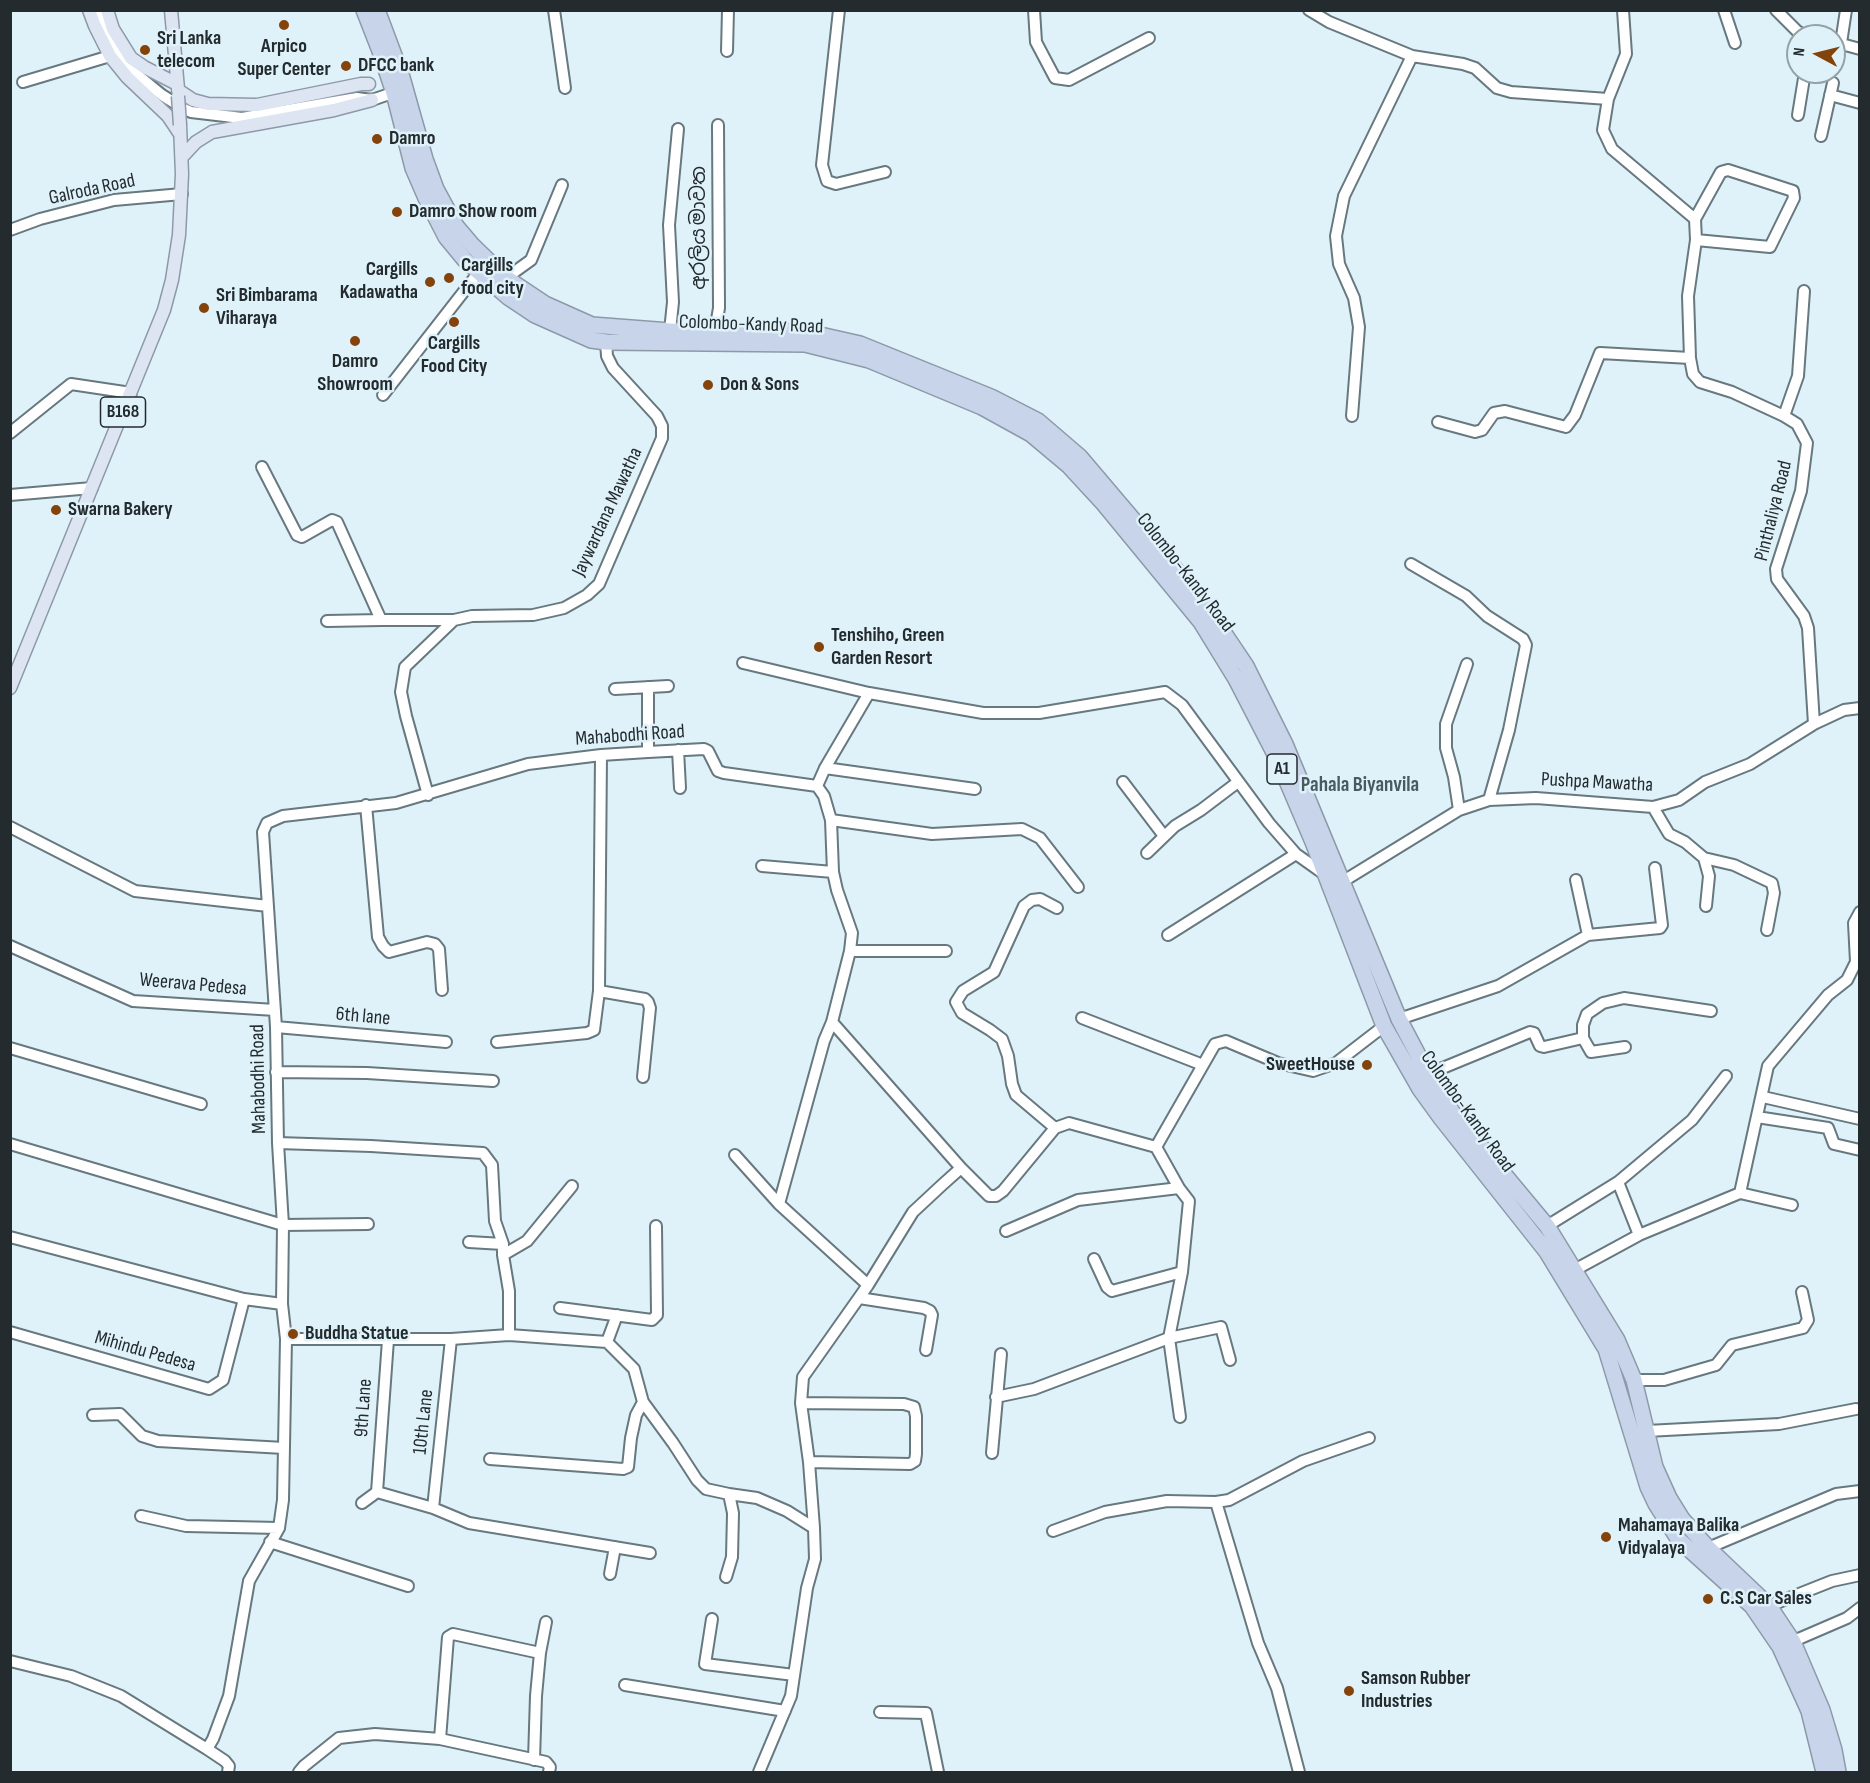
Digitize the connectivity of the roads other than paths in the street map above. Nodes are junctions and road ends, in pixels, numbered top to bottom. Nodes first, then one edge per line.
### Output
1 (89, 10) edge
2 (98, 10) edge
3 (107, 10) edge
4 (171, 10) edge
5 (364, 10) edge
6 (377, 10) edge
7 (554, 10) edge
8 (728, 10) edge
9 (839, 10) edge
10 (1034, 10) edge
11 (1310, 10) edge
12 (1623, 10) edge
13 (1724, 10) edge
14 (1776, 10) edge
15 (1790, 24) edge
16 (1149, 38) dead end
17 (1735, 43) dead end
18 (727, 51) dead end
19 (110, 56) junction
20 (1412, 56) junction
21 (23, 82) dead end
22 (369, 84) junction
23 (397, 84) junction
24 (1803, 84) edge
25 (1833, 84) edge
26 (565, 88) dead end
27 (178, 90) junction
28 (1830, 95) junction
29 (1608, 99) junction
30 (372, 100) junction
31 (1860, 103) edge
32 (214, 114) junction
33 (1798, 115) dead end
34 (718, 125) dead end
35 (678, 129) dead end
36 (180, 130) junction
37 (1821, 136) dead end
38 (182, 157) junction
39 (885, 172) dead end
40 (562, 185) dead end
41 (182, 194) junction
42 (1695, 219) junction
43 (10, 230) edge
44 (1696, 240) junction
45 (479, 272) junction
46 (506, 278) junction
47 (1804, 291) dead end
48 (670, 331) junction
49 (715, 331) junction
50 (606, 342) junction
51 (1690, 358) junction
52 (131, 393) junction
53 (383, 395) dead end
54 (1352, 416) dead end
55 (1784, 416) junction
56 (1438, 422) dead end
57 (10, 433) edge
58 (262, 466) dead end
59 (92, 488) junction
60 (14, 492) edge
61 (1411, 564) dead end
62 (381, 620) junction
63 (454, 620) junction
64 (327, 621) dead end
65 (742, 663) dead end
66 (1467, 664) dead end
67 (668, 686) dead end
68 (648, 687) junction
69 (10, 688) edge
70 (615, 689) dead end
71 (868, 693) junction
72 (1860, 708) edge
73 (1814, 724) junction
74 (678, 750) junction
75 (648, 752) junction
76 (601, 755) junction
77 (825, 768) junction
78 (1123, 782) dead end
79 (1238, 782) junction
80 (817, 786) junction
81 (680, 788) dead end
82 (975, 789) dead end
83 (428, 795) junction
84 (1489, 800) junction
85 (366, 805) junction
86 (1653, 807) junction
87 (1459, 810) junction
88 (831, 820) junction
89 (10, 827) edge
90 (1164, 836) junction
91 (1147, 853) dead end
92 (1296, 854) junction
93 (1704, 858) junction
94 (762, 866) dead end
95 (1655, 868) dead end
96 (833, 872) junction
97 (1576, 880) dead end
98 (1334, 882) junction
99 (1078, 887) dead end
100 (268, 906) junction
101 (1706, 906) dead end
102 (1058, 908) dead end
103 (1860, 912) edge
104 (1767, 930) dead end
105 (1168, 935) dead end
106 (1588, 935) junction
107 (10, 946) edge
108 (850, 951) junction
109 (946, 951) dead end
110 (442, 990) dead end
111 (599, 991) junction
112 (275, 1010) junction
113 (1711, 1011) dead end
114 (1082, 1018) dead end
115 (1399, 1019) junction
116 (832, 1022) junction
117 (1384, 1026) junction
118 (276, 1027) junction
119 (1583, 1038) junction
120 (446, 1042) dead end
121 (497, 1042) dead end
122 (1625, 1047) dead end
123 (10, 1048) edge
124 (1203, 1065) junction
125 (276, 1072) junction
126 (1428, 1074) junction
127 (1726, 1076) dead end
128 (643, 1077) dead end
129 (493, 1081) dead end
130 (1763, 1097) junction
131 (201, 1104) dead end
132 (1757, 1117) junction
133 (1860, 1119) edge
134 (1055, 1128) junction
135 (278, 1143) junction
136 (10, 1144) edge
137 (1156, 1147) junction
138 (1860, 1149) edge
139 (735, 1155) dead end
140 (961, 1168) junction
141 (1618, 1182) junction
142 (572, 1186) dead end
143 (1179, 1188) junction
144 (1740, 1193) junction
145 (778, 1204) junction
146 (1792, 1205) dead end
147 (368, 1224) dead end
148 (282, 1225) junction
149 (656, 1226) dead end
150 (1547, 1226) junction
151 (1006, 1232) dead end
152 (1639, 1235) junction
153 (10, 1237) edge
154 (469, 1242) dead end
155 (503, 1250) junction
156 (1094, 1259) dead end
157 (1182, 1272) junction
158 (1569, 1273) junction
159 (868, 1285) junction
160 (1802, 1292) dead end
161 (859, 1298) junction
162 (244, 1299) junction
163 (282, 1304) junction
164 (560, 1308) dead end
165 (617, 1315) junction
166 (10, 1332) edge
167 (509, 1335) junction
168 (1169, 1338) junction
169 (286, 1339) junction
170 (451, 1339) junction
171 (388, 1340) junction
172 (607, 1342) junction
173 (926, 1350) dead end
174 (1001, 1354) dead end
175 (1230, 1360) dead end
176 (1634, 1380) junction
177 (996, 1397) junction
178 (643, 1402) junction
179 (801, 1403) junction
180 (1856, 1409) dead end
181 (93, 1415) dead end
182 (1180, 1418) dead end
183 (1647, 1431) junction
184 (1369, 1438) dead end
185 (284, 1448) junction
186 (992, 1453) dead end
187 (490, 1459) dead end
188 (809, 1462) junction
189 (377, 1486) junction
190 (1860, 1491) edge
191 (729, 1494) junction
192 (1216, 1502) junction
193 (362, 1503) dead end
194 (433, 1508) junction
195 (141, 1516) dead end
196 (279, 1528) junction
197 (814, 1528) junction
198 (1053, 1531) dead end
199 (270, 1542) junction
200 (615, 1547) junction
201 (1708, 1548) junction
202 (650, 1553) dead end
203 (610, 1574) dead end
204 (1860, 1575) edge
205 (726, 1576) dead end
206 (408, 1586) dead end
207 (1769, 1606) junction
208 (1860, 1608) edge
209 (712, 1619) dead end
210 (546, 1622) dead end
211 (1787, 1644) junction
212 (540, 1653) junction
213 (10, 1661) edge
214 (794, 1674) junction
215 (625, 1685) dead end
216 (785, 1711) junction
217 (880, 1712) dead end
218 (440, 1738) junction
219 (207, 1749) junction
220 (534, 1760) junction
221 (228, 1773) edge
222 (299, 1773) edge
223 (549, 1773) edge
224 (759, 1773) edge
225 (938, 1773) edge
226 (1299, 1773) edge
227 (1824, 1773) edge
228 (1838, 1773) edge

1 - 19 main road
2 - 32 street
3 - 27 main road
4 - 27 main road, B168
5 - 23 highway, Colombo-Kandy Road / A1
6 - 23 highway, Colombo-Kandy Road / A1
7 - 26 street
8 - 18 street
9 - 39 street
10 - 16 street
11 - 20 street
12 - 29 street
13 - 17 street
14 - 15 street
19 - 21 street
19 - 36 main road
20 - 29 street
20 - 54 street
22 - 23 street
22 - 27 main road
22 - 32 street
23 - 30 street
23 - 45 highway, Colombo-Kandy Road / A1
23 - 46 highway, Colombo-Kandy Road / A1
24 - 33 street
25 - 28 street
27 - 36 main road, B168, bridge
28 - 31 street
28 - 37 street
29 - 42 street
30 - 32 street
30 - 38 main road
34 - 49 street, අරලිය මාවත
35 - 48 street
36 - 38 main road, B168
38 - 41 main road, B168
40 - 46 street
41 - 43 street, Galroda Road
41 - 52 main road, B168
42 - 44 street
42 - 44 street
44 - 51 street
45 - 50 highway, Colombo-Kandy Road / A1
45 - 53 street
46 - 48 highway, Colombo-Kandy Road / A1
47 - 55 street
48 - 49 highway, Colombo-Kandy Road / A1
49 - 98 highway, Colombo-Kandy Road / A1
50 - 63 street, Jaywardana Mawatha
50 - 98 highway, Colombo-Kandy Road / A1
51 - 55 street
51 - 56 street
52 - 57 street
52 - 59 main road, B168
55 - 73 street, Pinthaliya Road
58 - 62 street
59 - 60 street
59 - 69 main road, B168
61 - 84 street
62 - 63 street, Jaywardana Mawatha
62 - 64 street, Jaywardana Mawatha
63 - 83 street
65 - 71 street
66 - 87 street
67 - 68 street
68 - 70 street
68 - 75 street
71 - 77 street
71 - 79 street
72 - 73 street, Pushpa Mawatha
73 - 86 street, Pushpa Mawatha
74 - 75 street, Mahabodhi Road
74 - 80 street, Mahabodhi Road
74 - 81 street
75 - 76 street, Mahabodhi Road
76 - 83 street, Mahabodhi Road
76 - 111 street
77 - 80 street
77 - 82 street
78 - 90 street
79 - 90 street
79 - 92 street
80 - 88 street
83 - 85 street, Mahabodhi Road
84 - 86 street, Pushpa Mawatha
84 - 87 street, Pushpa Mawatha
85 - 100 street, Mahabodhi Road
85 - 110 street
86 - 93 street
87 - 98 street, Pushpa Mawatha
88 - 96 street
88 - 99 street
89 - 100 street
90 - 91 street
92 - 98 street
92 - 105 street
93 - 101 street
93 - 104 street
94 - 96 street
95 - 106 street
96 - 108 street
97 - 106 street
98 - 115 highway, Colombo-Kandy Road / A1
98 - 117 highway, Colombo-Kandy Road / A1
100 - 112 street, Mahabodhi Road
102 - 134 street
103 - 130 street
106 - 115 street
107 - 112 street, Weerava Pedesa
108 - 109 street
108 - 116 street
111 - 121 street
111 - 128 street
112 - 118 street, Mahabodhi Road
113 - 119 street
114 - 124 street
115 - 126 highway, Colombo-Kandy Road / A1
116 - 140 street
116 - 145 street
117 - 124 street
117 - 158 highway, Colombo-Kandy Road / A1
118 - 120 street, 6th lane
118 - 125 street, Mahabodhi Road
119 - 122 street
119 - 126 street
123 - 131 street
124 - 137 street
125 - 129 street
125 - 135 street, Mahabodhi Road
126 - 150 highway, Colombo-Kandy Road / A1
127 - 141 street
130 - 132 street
130 - 133 street
132 - 138 street
132 - 144 street
134 - 137 street
134 - 140 street
135 - 148 street, Mahabodhi Road
135 - 155 street
136 - 148 street
137 - 143 street
139 - 145 street
140 - 159 street
141 - 150 street
141 - 152 street
142 - 155 street
143 - 151 street
143 - 157 street
144 - 146 street
144 - 152 street
145 - 159 street
147 - 148 street
148 - 163 street, Mahabodhi Road
149 - 165 street
150 - 158 highway, Colombo-Kandy Road / A1
152 - 158 street
153 - 162 street
154 - 155 street
155 - 167 street
156 - 157 street
157 - 168 street
158 - 176 highway, Colombo-Kandy Road / A1
158 - 211 highway, Colombo-Kandy Road / A1
159 - 161 street
160 - 176 street
161 - 173 street
161 - 179 street
162 - 163 street
162 - 166 street, Mihindu Pedesa
163 - 169 street, Mahabodhi Road
164 - 165 street
165 - 172 street
167 - 170 street
167 - 172 street
168 - 175 street
168 - 177 street
168 - 182 street
169 - 171 street
169 - 185 street, Mahabodhi Road
170 - 171 street
170 - 194 street, 10th Lane
171 - 189 street, 9th Lane
172 - 178 street
174 - 177 street
176 - 183 highway, Colombo-Kandy Road / A1
177 - 186 street
178 - 187 street
178 - 191 street
179 - 188 street
179 - 188 street
180 - 183 street
181 - 185 street
183 - 201 highway, Colombo-Kandy Road / A1
184 - 192 street
185 - 196 street, Mahabodhi Road
188 - 197 street
189 - 193 street
189 - 194 street
190 - 201 street
191 - 197 street
191 - 205 street
192 - 198 street
192 - 226 street
194 - 200 street
195 - 196 street
196 - 199 street
197 - 214 street
199 - 206 street
199 - 219 street
200 - 202 street
200 - 203 street
201 - 207 highway, Colombo-Kandy Road / A1
204 - 207 street
207 - 211 highway, Colombo-Kandy Road / A1
208 - 211 street
209 - 214 street
210 - 212 street
211 - 227 highway, Colombo-Kandy Road / A1
211 - 228 highway, Colombo-Kandy Road / A1
212 - 218 street
212 - 220 street
213 - 219 street
214 - 216 street
215 - 216 street
216 - 224 street
217 - 225 street
218 - 220 street
218 - 222 street
219 - 221 street
220 - 223 street

